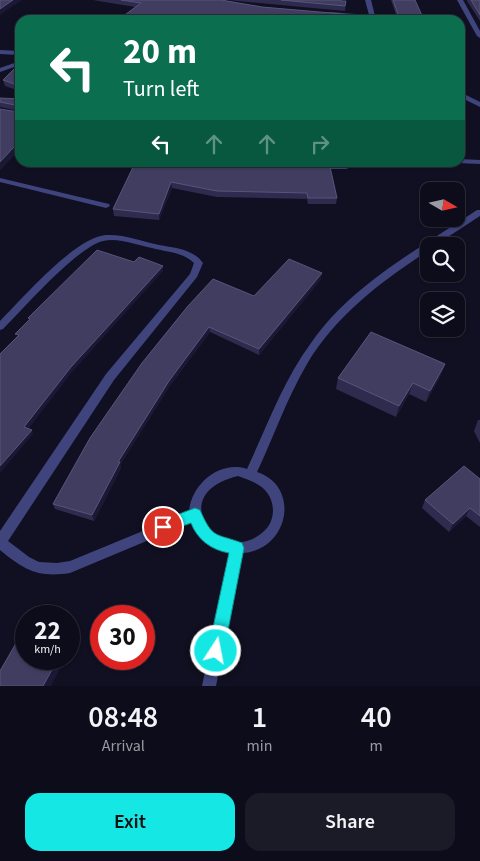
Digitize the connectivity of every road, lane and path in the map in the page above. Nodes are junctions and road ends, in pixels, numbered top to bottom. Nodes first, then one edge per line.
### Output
1 (368, 0) edge
2 (460, 0) edge
3 (323, 14) edge
4 (336, 15) edge
5 (372, 15) edge
6 (477, 24) edge
7 (480, 36) edge
8 (0, 52) edge
9 (15, 53) edge
10 (15, 65) edge
11 (0, 70) edge
12 (480, 94) edge
13 (465, 96) edge
14 (471, 99) junction
15 (480, 105) edge
16 (465, 161) edge
17 (480, 162) edge
18 (307, 167) edge
19 (346, 167) edge
20 (0, 180) edge
21 (106, 206) dead end
22 (480, 212) edge
23 (0, 327) edge
24 (252, 473) junction
25 (195, 515) junction
26 (0, 542) edge
27 (237, 548) junction
28 (210, 686) edge

1 - 5 street
2 - 6 street
3 - 4 street
6 - 7 street
8 - 9 street
10 - 11 street
12 - 14 street
13 - 14 street
14 - 15 street
16 - 17 street
18 - 19 street
20 - 21 street
22 - 24 street
23 - 26 street
24 - 25 street
24 - 27 street
25 - 26 street
25 - 27 street
27 - 28 street

